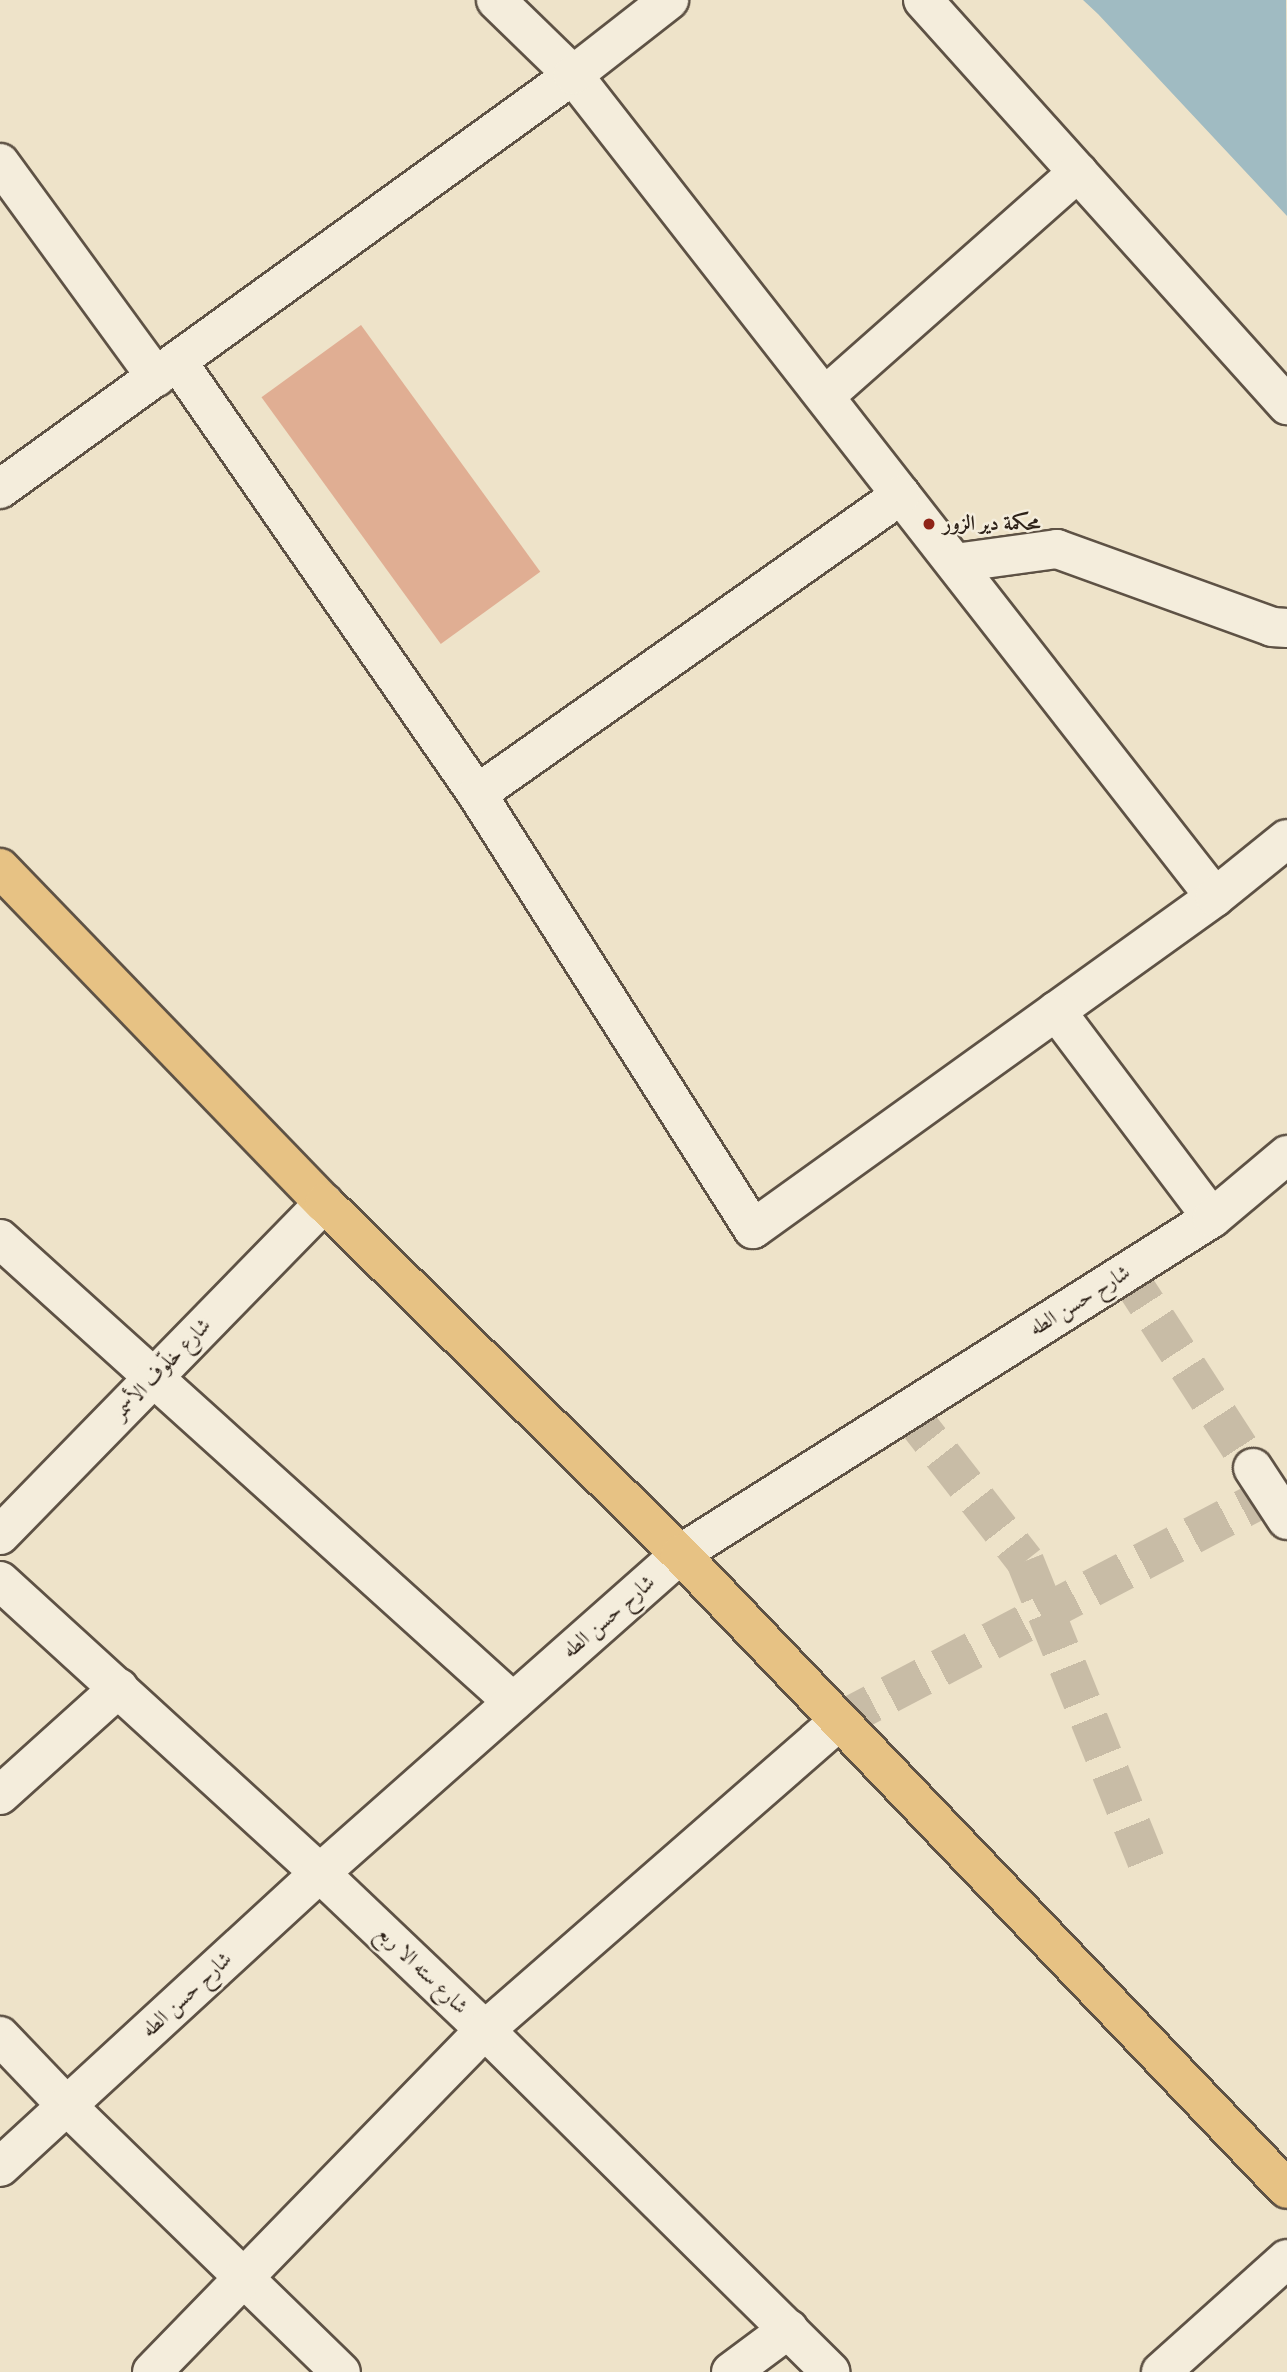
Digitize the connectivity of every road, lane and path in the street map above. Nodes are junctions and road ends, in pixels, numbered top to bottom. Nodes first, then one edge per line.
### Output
1 (496, 0) edge
2 (669, 0) edge
3 (923, 0) edge
4 (573, 75) junction
5 (0, 163) edge
6 (1078, 172) junction
7 (166, 369) junction
8 (825, 396) junction
9 (1287, 405) edge
10 (0, 489) edge
11 (901, 495) junction
12 (955, 563) junction
13 (1287, 628) edge
14 (477, 794) junction
15 (1287, 839) edge
16 (0, 869) edge
17 (1215, 897) junction
18 (1056, 1011) junction
19 (1287, 1155) edge
20 (324, 1203) junction
21 (1212, 1218) junction
22 (0, 1240) edge
23 (153, 1378) junction
24 (1253, 1468) tunnel mouth
25 (1287, 1520) edge
26 (0, 1535) edge
27 (680, 1554) junction
28 (0, 1581) edge
29 (119, 1688) junction
30 (513, 1702) junction
31 (839, 1721) junction
32 (0, 1795) edge
33 (320, 1873) junction
34 (485, 2030) junction
35 (0, 2036) edge
36 (66, 2106) junction
37 (0, 2167) edge
38 (1287, 2189) edge
39 (1287, 2259) edge
40 (245, 2277) junction
41 (789, 2329) junction
42 (152, 2372) edge
43 (341, 2372) edge
44 (731, 2372) edge
45 (830, 2372) edge
46 (1161, 2372) edge

1 - 4 street
2 - 4 street
3 - 6 street
4 - 7 street
4 - 8 street
5 - 7 street
6 - 8 street
6 - 9 street
7 - 10 street
7 - 14 street
8 - 11 street
11 - 12 street
11 - 14 street
12 - 13 street
12 - 17 street
14 - 18 street
15 - 17 street
16 - 20 main road
17 - 18 street
18 - 21 street
19 - 21 street, شارح حسن الطه
20 - 23 street, شارع خلّوف الأسمر
20 - 27 main road
21 - 27 street, شارح حسن الطه
22 - 23 street
23 - 26 street, شارع خلّوف الأسمر
23 - 30 street
24 - 25 street
27 - 30 street, شارح حسن الطه
27 - 31 main road
28 - 29 street, شارع سته الا ربع
29 - 32 street
29 - 33 street, شارع سته الا ربع
30 - 33 street, شارح حسن الطه
31 - 34 street
31 - 38 main road
33 - 34 street, شارع سته الا ربع
33 - 36 street, شارح حسن الطه
34 - 40 street
34 - 41 street, شارع سته الا ربع
35 - 36 street
36 - 37 street, شارح حسن الطه
36 - 40 street
39 - 46 street
40 - 42 street
40 - 43 street
41 - 44 street
41 - 45 street, شارع سته الا ربع

